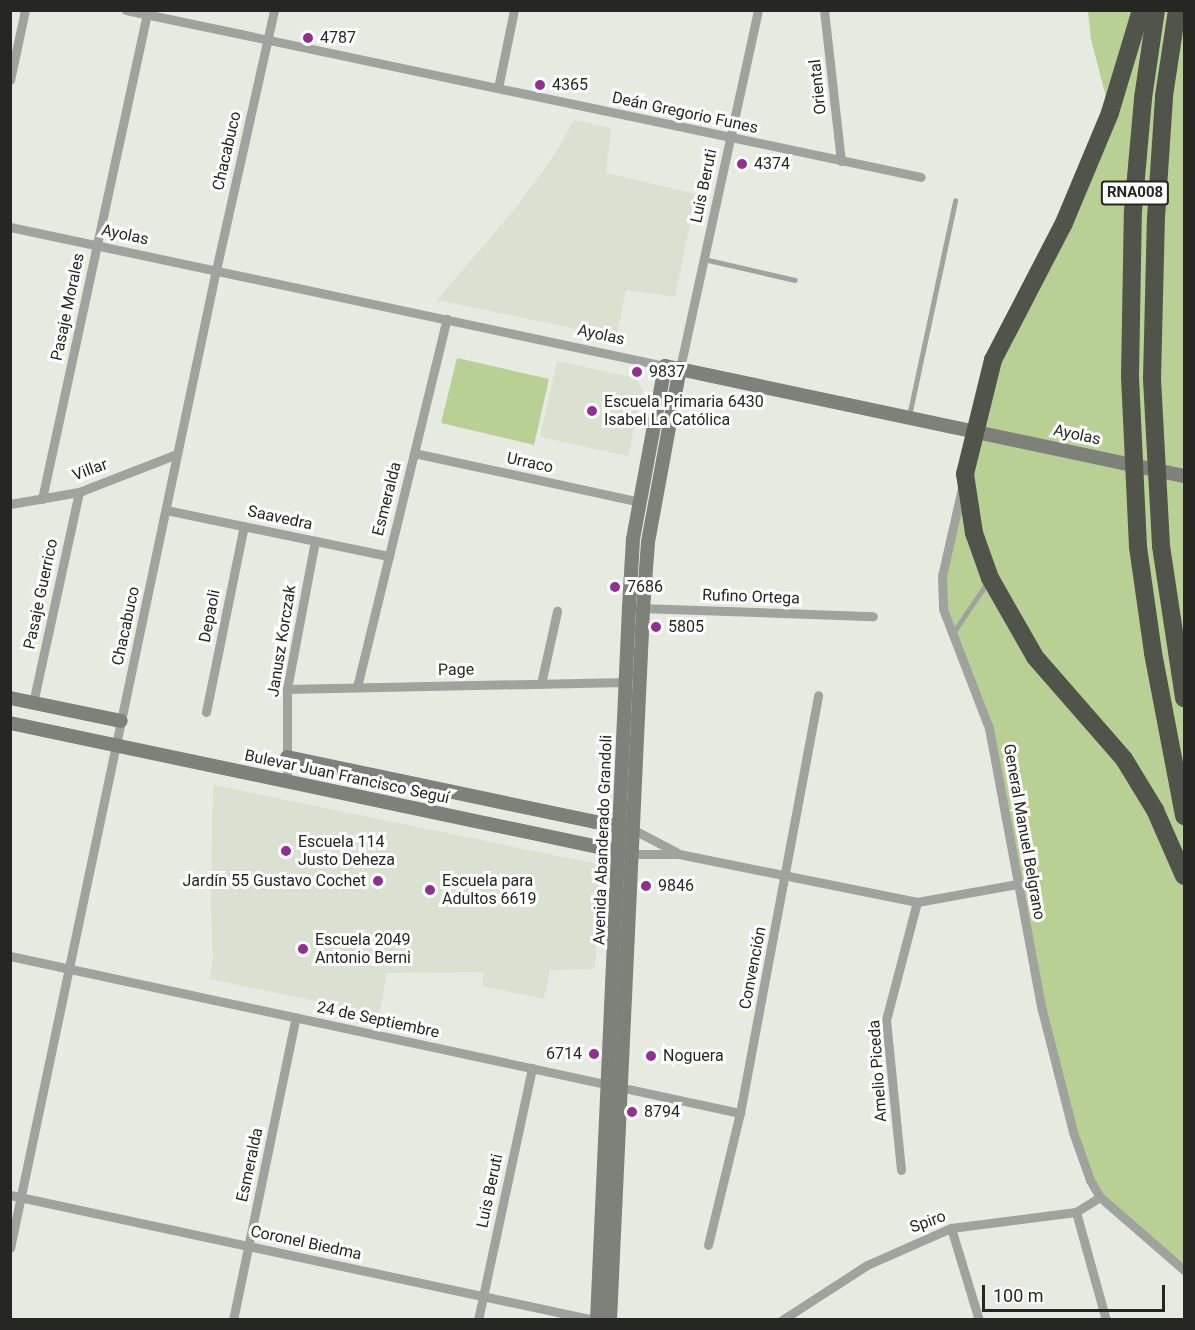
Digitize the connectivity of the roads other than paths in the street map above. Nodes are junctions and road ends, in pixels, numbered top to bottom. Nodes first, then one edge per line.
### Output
1 (25, 10) edge
2 (126, 10) edge
3 (274, 10) edge
4 (514, 10) edge
5 (758, 10) edge
6 (824, 10) edge
7 (1141, 10) edge
8 (1156, 10) edge
9 (1177, 10) edge
10 (147, 15) junction
11 (267, 41) junction
12 (10, 80) edge
13 (498, 88) junction
14 (730, 138) junction
15 (841, 161) junction
16 (921, 177) dead end
17 (955, 201) dead end
18 (10, 227) edge
19 (96, 246) junction
20 (704, 259) junction
21 (216, 270) junction
22 (795, 280) dead end
23 (447, 319) junction
24 (665, 366) junction
25 (680, 368) junction
26 (909, 416) junction
27 (974, 429) junction
28 (414, 453) junction
29 (177, 454) junction
30 (965, 474) junction
31 (1185, 476) edge
32 (79, 492) junction
33 (42, 499) junction
34 (640, 502) junction
35 (10, 504) edge
36 (166, 510) junction
37 (244, 526) junction
38 (315, 541) junction
39 (389, 556) junction
40 (990, 578) junction
41 (628, 608) junction
42 (643, 609) junction
43 (557, 611) dead end
44 (873, 616) dead end
45 (952, 635) junction
46 (626, 682) junction
47 (541, 684) junction
48 (357, 687) junction
49 (287, 689) junction
50 (819, 695) dead end
51 (10, 698) edge
52 (1185, 698) edge
53 (33, 703) junction
54 (206, 712) dead end
55 (121, 722) junction
56 (10, 723) edge
57 (116, 746) junction
58 (287, 757) junction
59 (287, 782) junction
60 (1185, 816) edge
61 (627, 829) junction
62 (626, 852) junction
63 (679, 854) junction
64 (786, 875) junction
65 (1185, 876) edge
66 (1017, 884) junction
67 (917, 902) junction
68 (10, 956) edge
69 (69, 969) junction
70 (296, 1017) junction
71 (532, 1068) junction
72 (615, 1086) junction
73 (740, 1113) junction
74 (901, 1170) dead end
75 (10, 1195) edge
76 (1100, 1197) junction
77 (21, 1198) junction
78 (1076, 1212) junction
79 (951, 1227) junction
80 (708, 1245) dead end
81 (249, 1246) junction
82 (10, 1248) edge
83 (1185, 1270) edge
84 (483, 1296) junction
85 (794, 1316) edge
86 (233, 1320) edge
87 (478, 1320) edge
88 (596, 1320) edge
89 (610, 1320) edge
90 (782, 1320) edge
91 (979, 1320) edge
92 (1106, 1320) edge

1 - 12 street
2 - 10 street, Deán Gregorio Funes
3 - 11 street, Chacabuco
4 - 13 street
5 - 14 street, Luis Beruti
6 - 15 street, Oriental
7 - 27 highway, RNA008
8 - 60 highway, RNA008, bridge
9 - 52 highway, RNA008, bridge
10 - 11 street, Deán Gregorio Funes
10 - 19 street, Pasaje Morales
11 - 13 street, Deán Gregorio Funes
11 - 21 street, Chacabuco
13 - 14 street, Deán Gregorio Funes
14 - 15 street, Deán Gregorio Funes
14 - 20 street, Luis Beruti
15 - 16 street, Deán Gregorio Funes
17 - 26 lane
18 - 19 street, Ayolas
19 - 21 street, Ayolas
19 - 33 street, Pasaje Morales
20 - 22 lane
20 - 25 street, Luis Beruti
21 - 23 street, Ayolas
21 - 29 street, Chacabuco
23 - 24 street, Ayolas
23 - 28 street, Esmeralda
24 - 25 street, Ayolas
24 - 34 street, Avenida Abanderado Grandoli
25 - 26 street, Ayolas
25 - 42 street, Avenida Abanderado Grandoli
26 - 27 street, Ayolas
27 - 30 highway
27 - 31 street, Ayolas
28 - 34 street, Urraco
28 - 39 street, Esmeralda
29 - 32 street, Villar
29 - 36 street, Chacabuco
30 - 40 highway
30 - 45 street, General Manuel Belgrano
32 - 33 street, Villar
32 - 53 street, Pasaje Guerrico
33 - 35 street, Villar
34 - 41 street, Avenida Abanderado Grandoli
36 - 37 street, Saavedra
36 - 55 street, Chacabuco
37 - 38 street, Saavedra
37 - 54 street, Depaoli
38 - 39 street, Saavedra
38 - 49 street, Janusz Korczak
39 - 48 street, Esmeralda
40 - 45 lane
40 - 65 highway
41 - 42 street, Rufino Ortega
41 - 46 street, Avenida Abanderado Grandoli
42 - 44 street, Rufino Ortega
42 - 61 street, Avenida Abanderado Grandoli
43 - 47 street
45 - 66 street, General Manuel Belgrano
46 - 47 street, Page
46 - 61 street, Avenida Abanderado Grandoli
47 - 48 street, Page
48 - 49 street, Page
49 - 58 street, Janusz Korczak
50 - 64 street, Convención
51 - 53 street
53 - 55 street
55 - 57 street, Chacabuco
56 - 57 street, Bulevar Juan Francisco Seguí
57 - 59 street, Bulevar Juan Francisco Seguí
57 - 69 street, Chacabuco
58 - 59 street, Janusz Korczak
58 - 61 street, Bulevar Juan Francisco Seguí
59 - 62 street, Bulevar Juan Francisco Seguí
61 - 62 street, Avenida Abanderado Grandoli
61 - 63 street, Bulevar Juan Francisco Seguí
62 - 63 street, Bulevar Juan Francisco Seguí
62 - 72 street, Avenida Abanderado Grandoli
63 - 64 street, Bulevar Juan Francisco Seguí
64 - 67 street, Bulevar Juan Francisco Seguí
64 - 73 street, Convención
66 - 67 street, Bulevar Juan Francisco Seguí
66 - 76 street, General Manuel Belgrano
67 - 74 street, Amelio Piceda
68 - 69 street, 24 de Septiembre
69 - 70 street, 24 de Septiembre
69 - 77 street, Chacabuco
70 - 71 street, 24 de Septiembre
70 - 81 street, Esmeralda
71 - 72 street, 24 de Septiembre
71 - 84 street, Luis Beruti
72 - 73 street, 24 de Septiembre
72 - 88 street, Avenida Abanderado Grandoli
72 - 89 street, Avenida Abanderado Grandoli
73 - 80 street, Convención
75 - 77 street, Coronel Biedma
76 - 78 street, Spiro
76 - 83 street
77 - 81 street, Coronel Biedma
77 - 82 street, Chacabuco
78 - 79 street, Spiro
78 - 92 street
79 - 85 street, Spiro
79 - 91 street
81 - 84 street, Coronel Biedma
81 - 86 street, Esmeralda
84 - 87 street, Luis Beruti
84 - 88 street, Coronel Biedma
85 - 90 street, Spiro

